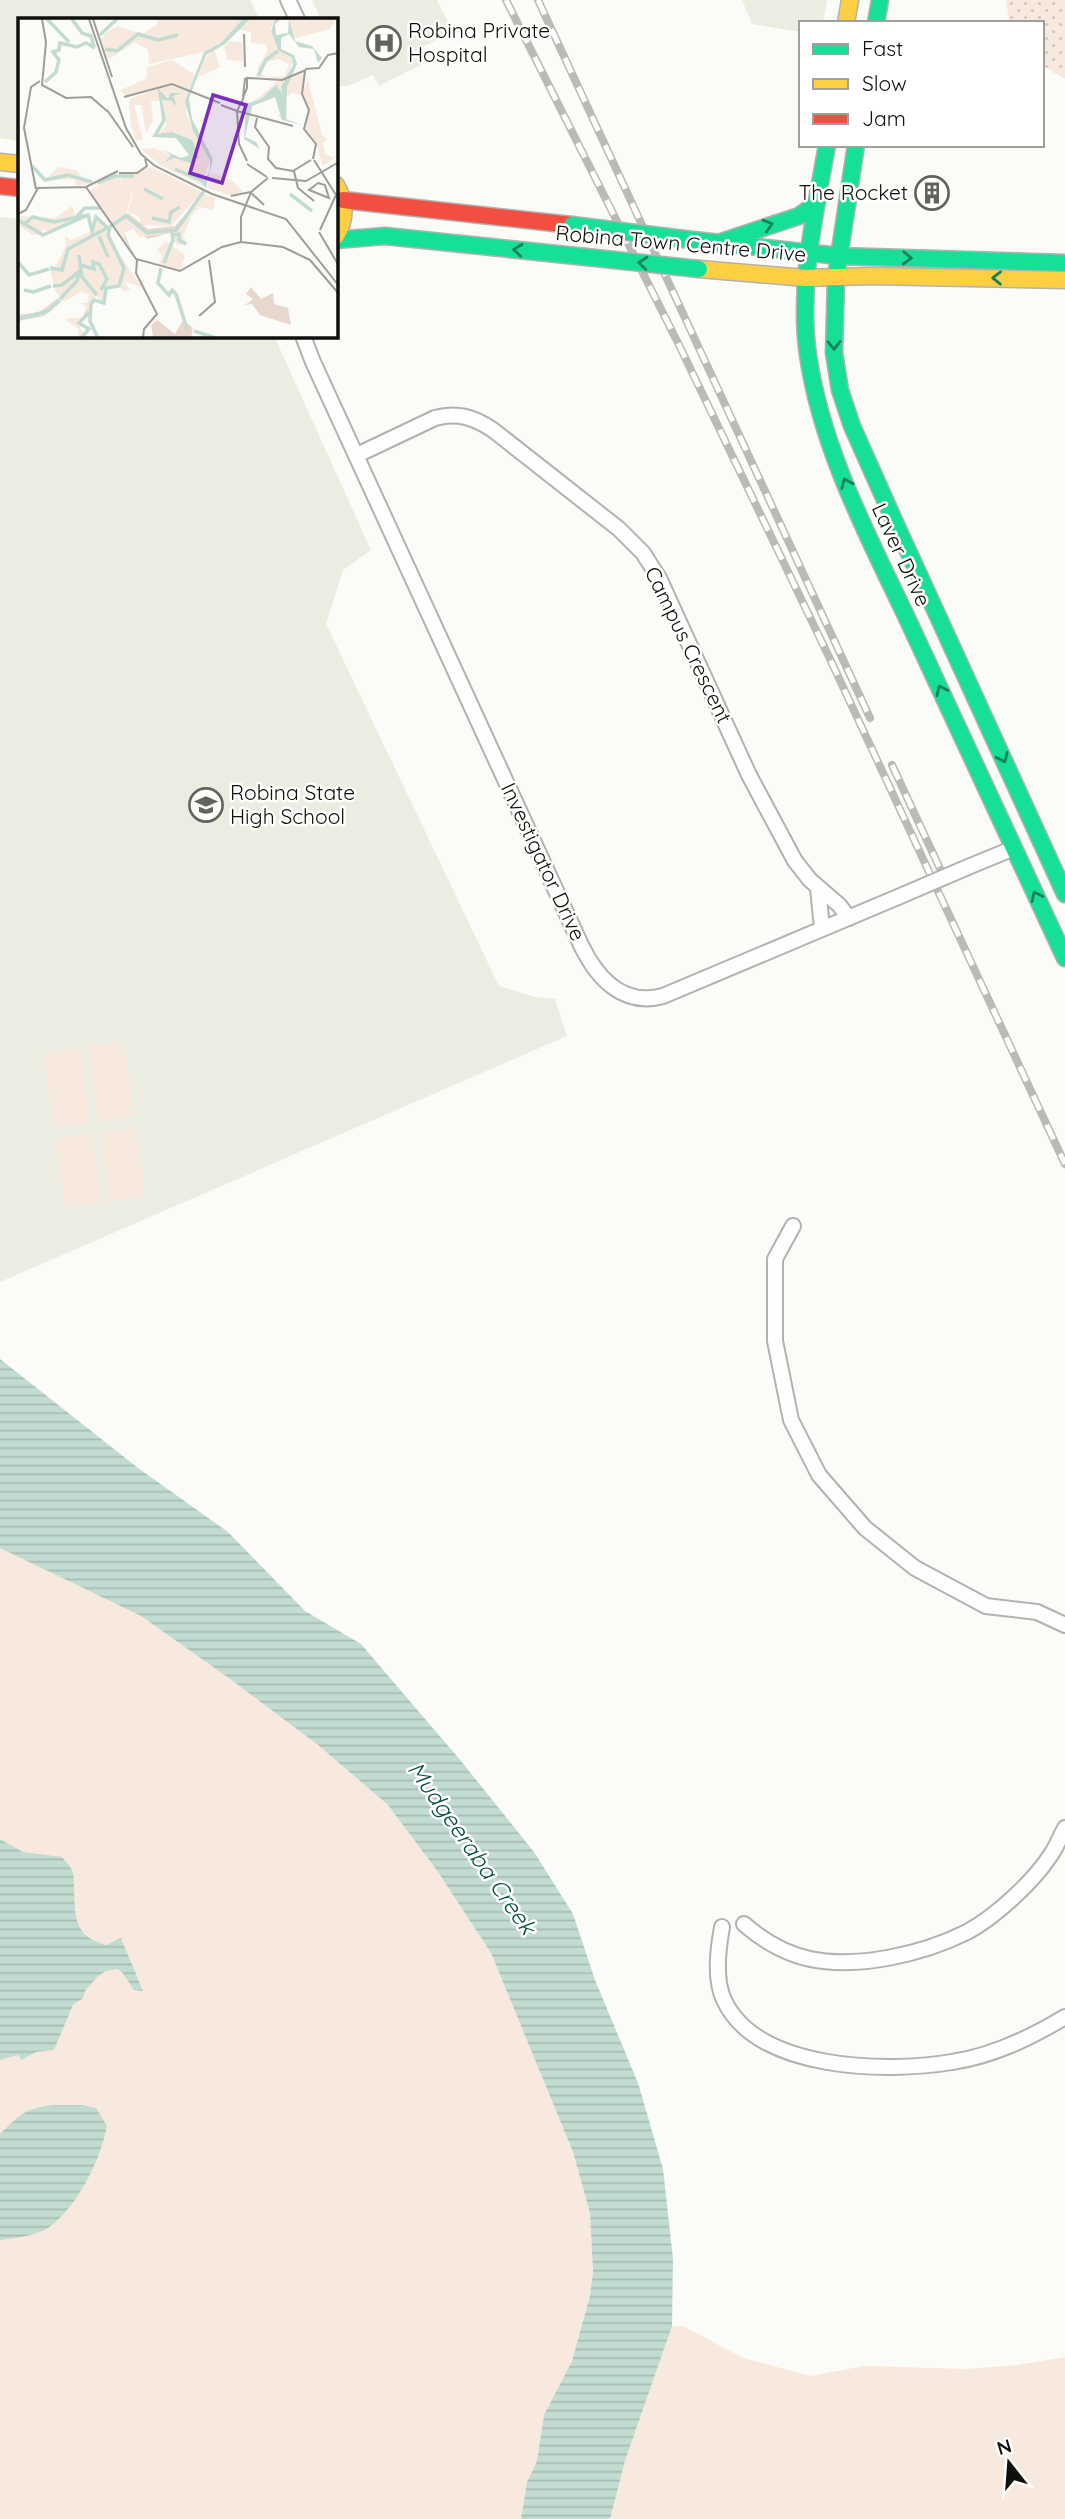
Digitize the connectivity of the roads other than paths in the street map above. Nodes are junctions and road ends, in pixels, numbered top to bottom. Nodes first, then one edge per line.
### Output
1 (288, 0) edge
2 (850, 0) edge
3 (880, 0) edge
4 (297, 18) edge
5 (846, 21) edge
6 (876, 21) edge
7 (827, 147) edge
8 (856, 147) edge
9 (0, 162) edge
10 (18, 164) edge
11 (0, 186) edge
12 (18, 188) edge
13 (338, 189) edge
14 (343, 200) junction
15 (817, 203) junction
16 (338, 234) edge
17 (338, 238) edge
18 (717, 243) junction
19 (808, 253) junction
20 (839, 256) junction
21 (1065, 263) edge
22 (836, 277) junction
23 (806, 278) junction
24 (1065, 280) edge
25 (304, 338) edge
26 (357, 455) junction
27 (1014, 848) junction
28 (818, 888) junction
29 (1065, 894) edge
30 (849, 918) junction
31 (822, 928) junction
32 (1065, 958) edge
33 (793, 1226) dead end
34 (1065, 1625) edge
35 (1065, 1828) edge
36 (744, 1924) dead end
37 (722, 1927) dead end
38 (1065, 2017) edge

1 - 4 street
2 - 5 street
3 - 6 street
7 - 15 street, Laver Drive
8 - 20 street, Laver Drive
9 - 10 street
11 - 12 street
13 - 14 street
14 - 16 street
14 - 18 street, Robina Town Centre Drive, bridge
18 -> 15 street
15 - 19 street, Laver Drive
23 -> 17 street, Robina Town Centre Drive, bridge
18 - 19 street, Robina Town Centre Drive
19 - 20 street, Robina Town Centre Drive
19 - 23 street, Laver Drive
20 -> 21 street, Robina Town Centre Drive
20 - 22 street, Laver Drive
22 - 23 street, Robina Town Centre Drive
24 -> 22 street, Robina Town Centre Drive
22 -> 29 street, Laver Drive
27 -> 23 street, Laver Drive
25 - 26 street, Investigator Drive
26 - 28 street, Campus Crescent
26 - 31 street, Investigator Drive
27 - 30 street, Investigator Drive, bridge
32 -> 27 street, Laver Drive
28 - 30 street, Campus Crescent
28 - 31 street
30 - 31 street, Investigator Drive
33 - 34 street
35 - 36 street
37 - 38 street

